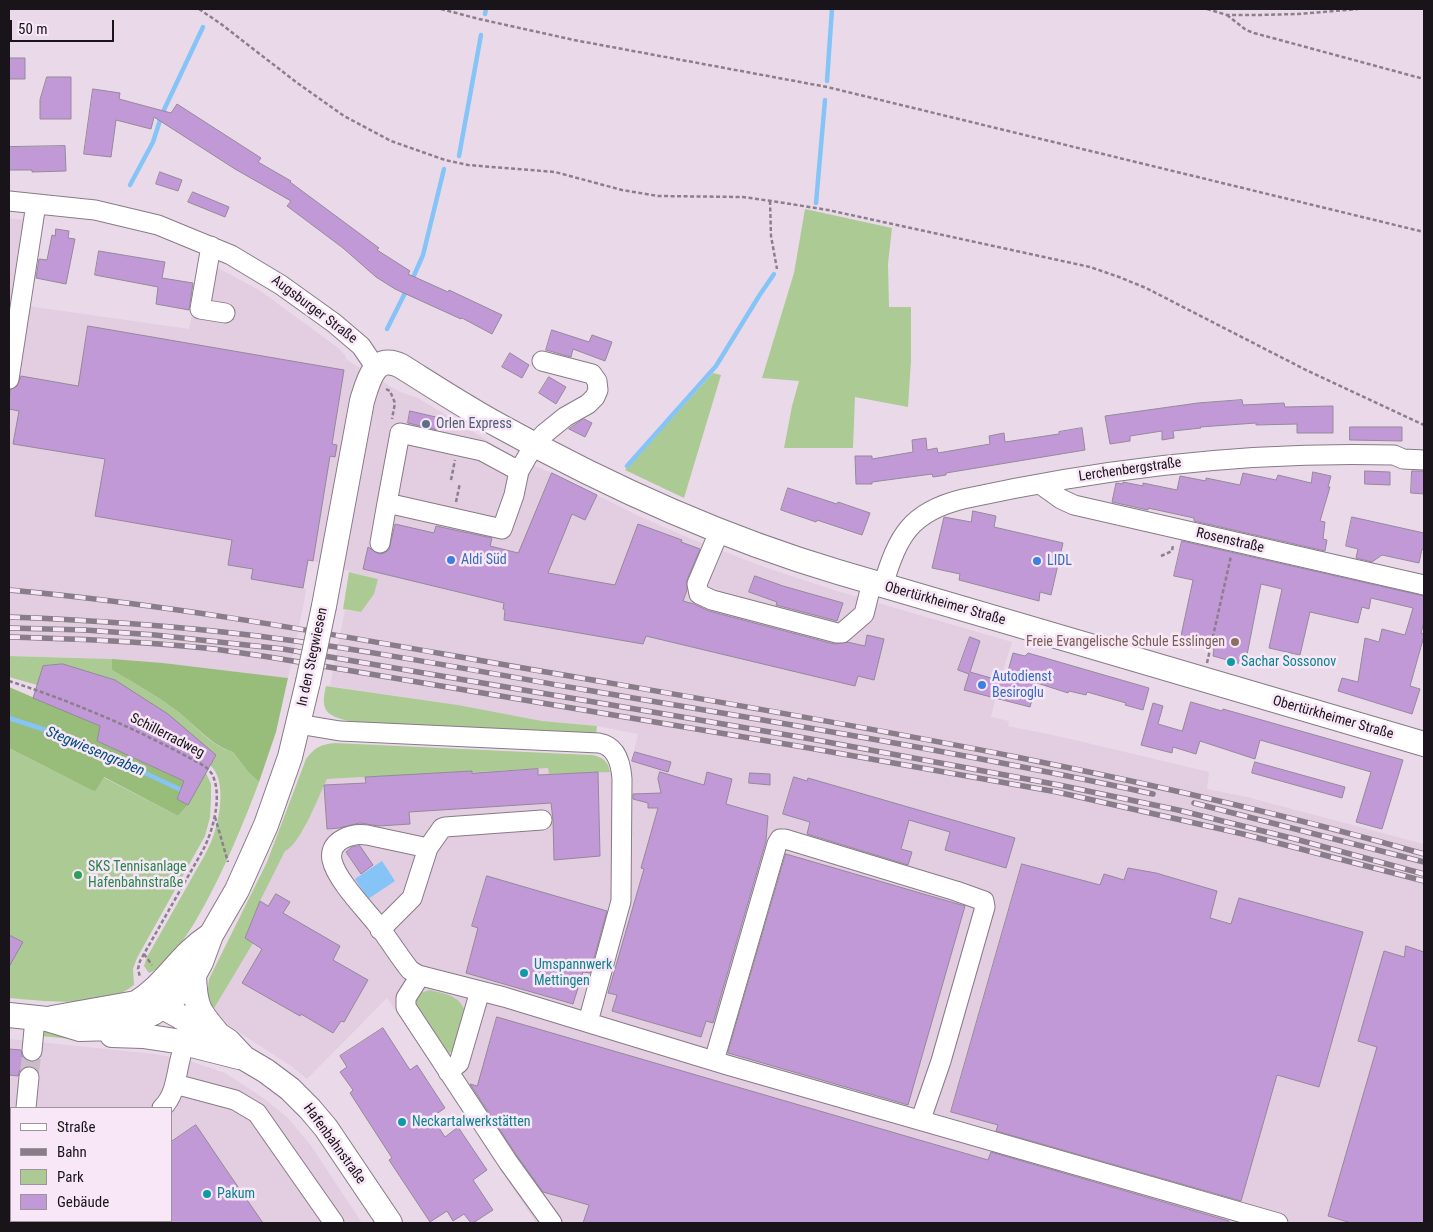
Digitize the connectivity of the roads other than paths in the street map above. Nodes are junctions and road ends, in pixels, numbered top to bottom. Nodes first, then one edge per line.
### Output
1 (9, 201) edge
2 (36, 204) junction
3 (211, 246) junction
4 (225, 313) dead end
5 (542, 361) dead end
6 (372, 375) junction
7 (9, 378) edge
8 (534, 444) junction
9 (1424, 460) edge
10 (519, 471) junction
11 (1040, 484) junction
12 (388, 504) junction
13 (719, 532) junction
14 (380, 543) dead end
15 (877, 584) junction
16 (1424, 585) edge
17 (298, 724) junction
18 (1424, 744) edge
19 (542, 820) dead end
20 (428, 848) junction
21 (380, 930) junction
22 (211, 935) junction
23 (194, 975) junction
24 (420, 976) junction
25 (480, 991) junction
26 (152, 994) junction
27 (9, 1015) edge
28 (41, 1018) junction
29 (588, 1022) junction
30 (91, 1029) junction
31 (219, 1035) junction
32 (178, 1048) junction
33 (32, 1051) tunnel mouth
34 (244, 1058) junction
35 (714, 1061) junction
36 (448, 1072) junction
37 (29, 1077) tunnel mouth
38 (175, 1084) junction
39 (26, 1107) edge
40 (163, 1107) edge
41 (921, 1119) junction
42 (334, 1223) edge
43 (390, 1223) edge
44 (552, 1223) edge
45 (1278, 1223) edge

1 - 2 street, Augsburger Straße
2 - 3 street, Augsburger Straße
2 - 7 street
3 - 4 street
3 - 6 street, Augsburger Straße
5 - 8 street
6 - 8 main road
6 - 17 main road, In den Stegwiesen, bridge
8 - 10 street
8 - 13 main road, Obertürkheimer Straße
9 - 11 street, Lerchenbergstraße
10 - 12 street
10 - 12 street
11 - 15 street, Lerchenbergstraße
11 - 16 street, Rosenstraße
12 - 14 street
13 - 15 main road, Obertürkheimer Straße
13 - 15 street, Lerchenbergstraße
15 - 18 main road, Obertürkheimer Straße
17 - 22 main road, In den Stegwiesen
17 - 29 street
19 - 20 street
20 - 21 street
20 - 21 street
21 - 24 street
22 - 23 main road, In den Stegwiesen
22 - 26 main road, In den Stegwiesen
23 - 26 main road, In den Stegwiesen
23 - 31 main road, Hafenbahnstraße
24 - 25 street
24 - 36 street
25 - 29 street
25 - 36 street
26 - 28 main road, Hafenbahnstraße
26 - 30 main road, Hafenbahnstraße
26 - 31 main road, Hafenbahnstraße
26 - 32 main road
27 - 28 main road, Hafenbahnstraße
28 - 30 main road, Hafenbahnstraße
28 - 33 street
29 - 35 street
30 - 32 main road, Hafenbahnstraße
31 - 34 main road, Hafenbahnstraße
32 - 34 main road, Hafenbahnstraße
32 - 38 street
34 - 43 main road, Hafenbahnstraße
35 - 41 street
35 - 41 street
36 - 44 street
37 - 39 street
38 - 40 street
38 - 42 street
41 - 45 street

